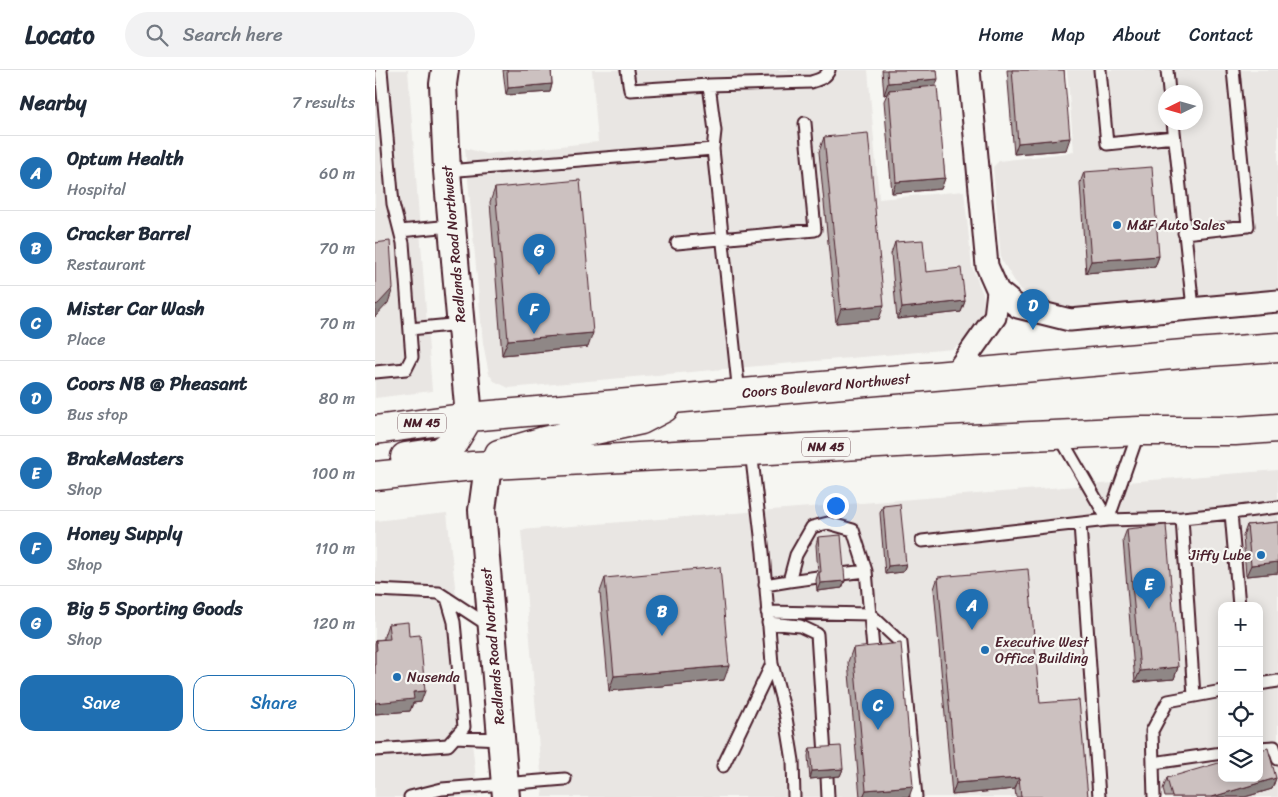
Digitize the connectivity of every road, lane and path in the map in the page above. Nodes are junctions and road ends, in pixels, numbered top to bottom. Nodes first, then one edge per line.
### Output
1 (381, 70) edge
2 (445, 70) edge
3 (627, 70) edge
4 (829, 70) edge
5 (969, 70) edge
6 (1100, 70) edge
7 (1167, 70) edge
8 (1233, 70) edge
9 (709, 85) junction
10 (1168, 85) edge
11 (805, 123) dead end
12 (1174, 130) edge
13 (1174, 137) junction
14 (713, 149) junction
15 (447, 171) junction
16 (451, 226) junction
17 (400, 231) junction
18 (1184, 233) junction
19 (723, 239) junction
20 (677, 244) dead end
21 (998, 291) junction
22 (1278, 301) edge
23 (1193, 308) junction
24 (461, 324) junction
25 (410, 329) junction
26 (1278, 347) edge
27 (375, 372) edge
28 (954, 375) junction
29 (739, 394) junction
30 (683, 398) junction
31 (469, 417) junction
32 (1278, 428) edge
33 (375, 430) edge
34 (1139, 431) junction
35 (1235, 431) junction
36 (1059, 435) junction
37 (1278, 445) edge
38 (751, 451) junction
39 (375, 462) edge
40 (488, 466) junction
41 (375, 476) edge
42 (1278, 508) edge
43 (1231, 513) junction
44 (1182, 518) junction
45 (1108, 520) junction
46 (1080, 524) junction
47 (922, 541) dead end
48 (865, 571) junction
49 (841, 574) edge
50 (818, 577) edge
51 (789, 581) junction
52 (765, 585) junction
53 (375, 590) edge
54 (447, 598) junction
55 (1239, 602) edge
56 (870, 614) junction
57 (768, 618) junction
58 (492, 628) junction
59 (874, 660) edge
60 (771, 664) junction
61 (1278, 681) edge
62 (1263, 683) edge
63 (1218, 692) edge
64 (1194, 696) junction
65 (455, 737) junction
66 (501, 739) junction
67 (1263, 748) edge
68 (375, 750) edge
69 (1218, 754) edge
70 (825, 755) edge
71 (1278, 759) edge
72 (1153, 763) junction
73 (723, 766) dead end
74 (827, 778) edge
75 (565, 780) dead end
76 (505, 791) edge
77 (415, 796) edge
78 (794, 797) edge
79 (829, 797) edge
80 (916, 797) edge
81 (1099, 797) edge
82 (1154, 797) edge

1 - 17 lane
2 - 15 street, Redlands Road Northwest
3 - 9 lane
4 - 9 lane
5 - 21 street
6 - 13 lane
7 - 10 lane
8 - 18 lane
9 - 14 lane
11 - 19 lane
12 - 13 lane
13 - 18 lane
14 - 15 lane
14 - 19 lane
15 - 16 street, Redlands Road Northwest
16 - 17 lane
16 - 24 street, Redlands Road Northwest
17 - 25 lane
18 - 23 lane
19 - 20 lane
19 - 29 lane
21 - 23 street
21 - 28 street
22 - 23 street
24 - 25 lane
24 - 31 street, Redlands Road Northwest
25 - 27 lane
26 - 28 main road, Coors Boulevard Northwest / NM 45
28 - 29 main road, Coors Boulevard Northwest / NM 45
29 - 30 main road, Coors Boulevard Northwest / NM 45
30 - 31 main road, Coors Boulevard Northwest / NM 45
30 - 40 main road
31 - 33 main road, Coors Boulevard Northwest / NM 45
31 - 39 main road
32 - 35 main road, NM 45
34 - 35 main road, NM 45
34 - 36 main road, NM 45
34 - 45 lane
35 - 37 main road
36 - 38 main road, NM 45
36 - 45 lane
38 - 40 main road, NM 45
38 - 52 lane
40 - 41 main road, NM 45
40 - 58 street, Redlands Road Northwest
42 - 43 lane
43 - 44 lane
43 - 55 lane
44 - 45 lane
44 - 64 lane
45 - 46 lane
46 - 47 lane
46 - 81 lane
48 - 49 lane
48 - 51 lane
48 - 56 lane
50 - 51 lane
51 - 52 lane
52 - 57 lane
53 - 54 lane
54 - 58 lane
54 - 65 lane
56 - 57 lane
56 - 59 lane
56 - 80 lane
57 - 60 lane
57 - 70 lane
58 - 66 street, Redlands Road Northwest
60 - 73 lane
60 - 78 lane
61 - 62 lane
63 - 64 lane
64 - 72 lane
65 - 66 lane
65 - 68 lane
66 - 76 street, Redlands Road Northwest
67 - 71 lane
69 - 72 lane
72 - 82 lane
74 - 79 lane
75 - 76 lane
76 - 77 lane

